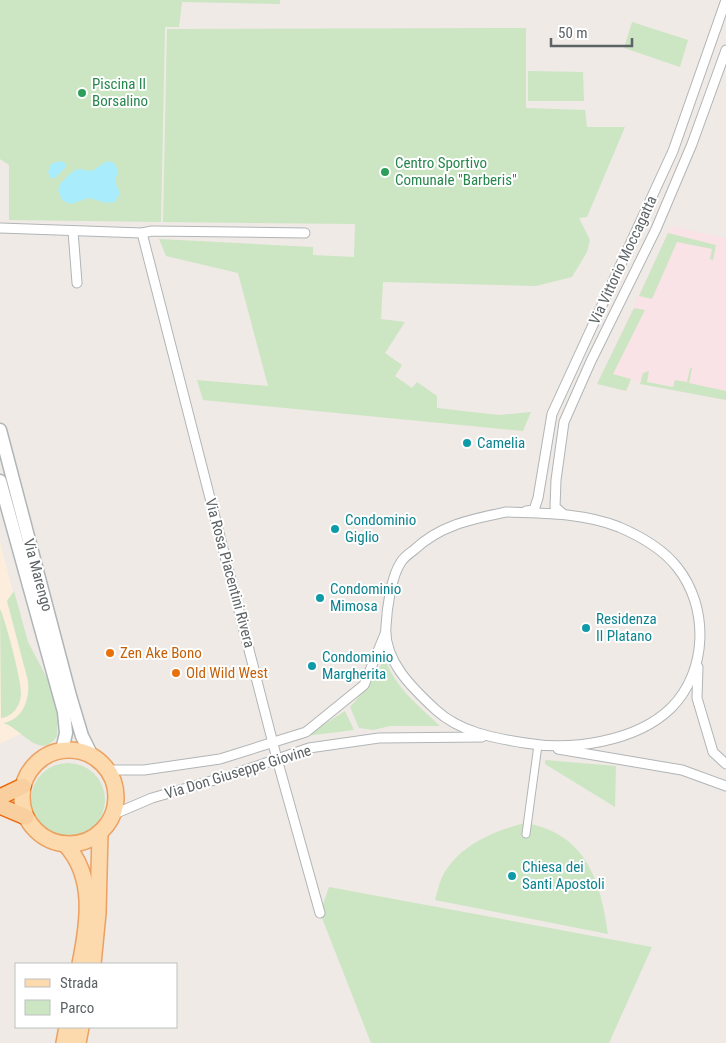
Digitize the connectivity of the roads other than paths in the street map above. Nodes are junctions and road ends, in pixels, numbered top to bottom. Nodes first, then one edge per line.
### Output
1 (726, 0) edge
2 (726, 50) edge
3 (0, 228) edge
4 (73, 231) junction
5 (142, 233) junction
6 (305, 233) dead end
7 (77, 283) dead end
8 (0, 430) edge
9 (0, 482) edge
10 (523, 512) junction
11 (566, 515) junction
12 (385, 634) junction
13 (698, 659) junction
14 (487, 737) junction
15 (274, 742) junction
16 (538, 746) junction
17 (62, 750) junction
18 (92, 756) junction
19 (278, 759) junction
20 (726, 764) edge
21 (107, 770) junction
22 (23, 786) junction
23 (726, 786) edge
24 (0, 797) edge
25 (0, 806) edge
26 (112, 815) junction
27 (26, 817) junction
28 (100, 832) junction
29 (526, 834) dead end
30 (65, 844) junction
31 (320, 913) dead end
32 (80, 963) edge
33 (92, 963) edge
34 (68, 1028) edge
35 (81, 1028) edge
36 (64, 1043) edge
37 (78, 1043) edge

1 - 10 street, Via Vittorio Moccagatta
2 - 11 street, Via Vittorio Moccagatta
3 - 4 street
4 - 5 street
4 - 7 street
5 - 6 street
5 - 15 street, Via Rosa Piacentini Rivera
8 - 18 main road, Via Marengo
9 - 17 main road
10 - 11 street
10 - 12 street
11 - 13 street
12 - 14 street
12 - 15 street, Via Don Giuseppe Giovine
13 - 16 street
13 - 20 street
14 - 16 street
14 - 19 street, Via Don Giuseppe Giovine
15 - 19 street, Via Rosa Piacentini Rivera
15 - 21 street, Via Don Giuseppe Giovine
16 - 23 street
16 - 29 street
17 - 18 main road
17 - 22 main road
18 - 21 main road
19 - 26 street, Via Don Giuseppe Giovine
19 - 31 street, Via Rosa Piacentini Rivera
21 - 26 main road
22 - 24 highway
22 - 27 main road
25 - 27 highway
26 - 28 main road
27 - 30 main road
28 - 30 main road
28 - 33 main road
30 - 32 main road
34 - 36 main road
35 - 37 main road

